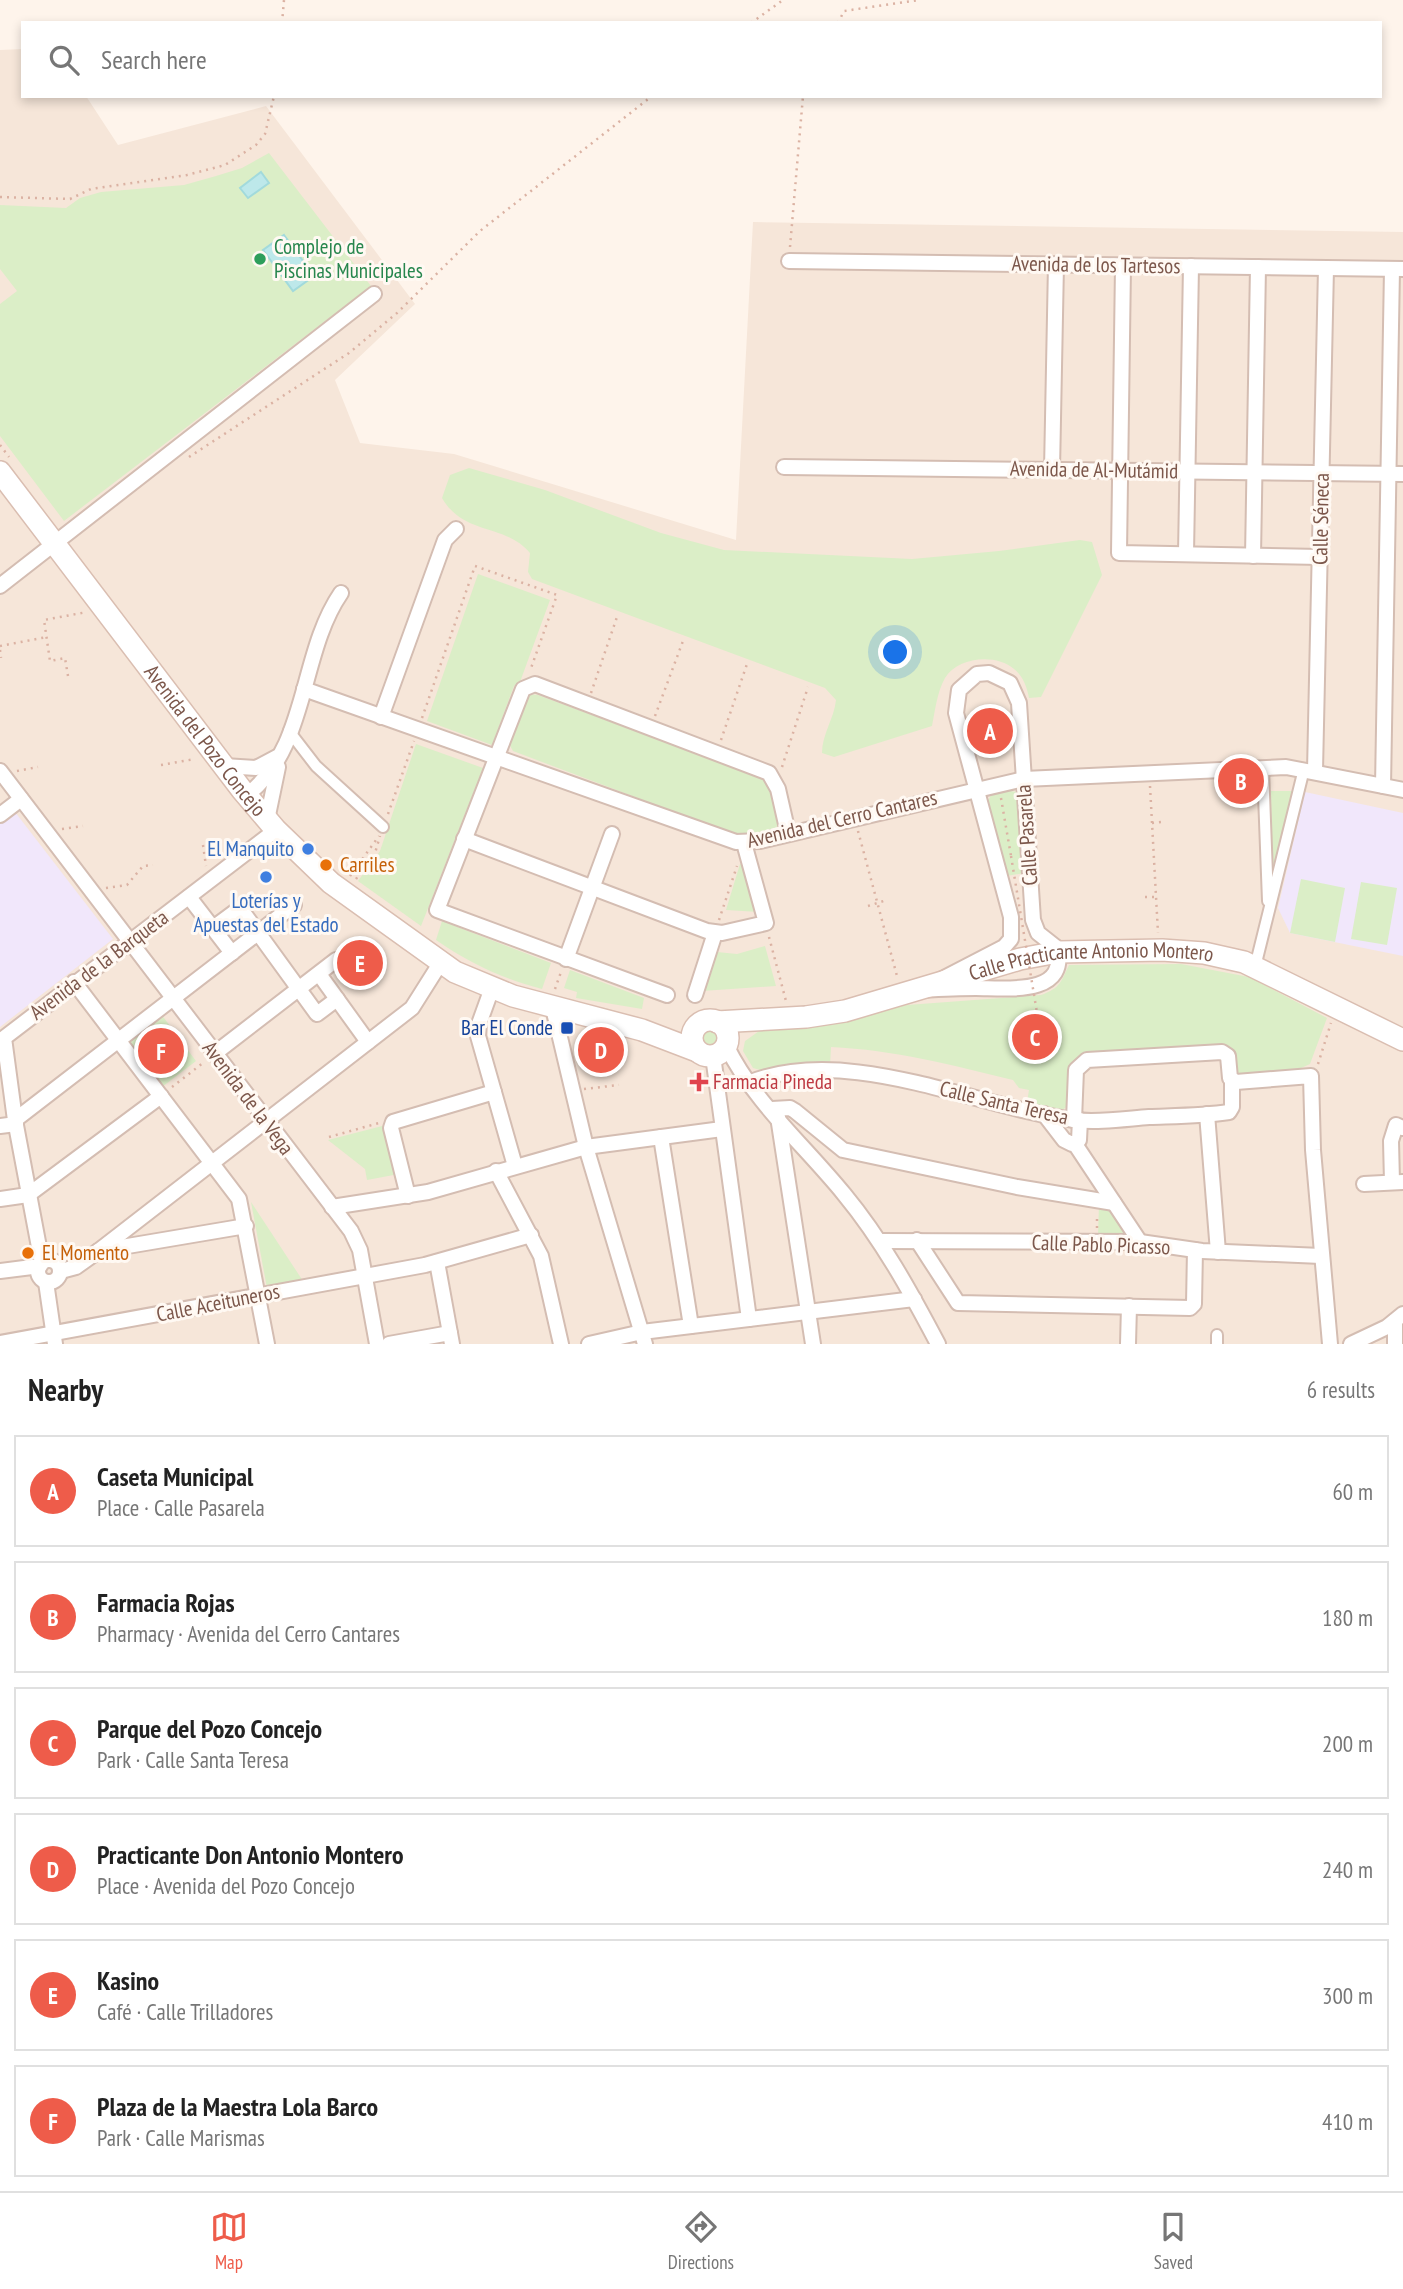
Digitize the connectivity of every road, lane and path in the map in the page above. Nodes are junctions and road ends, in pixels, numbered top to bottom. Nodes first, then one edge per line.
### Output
1 (284, 0) edge
2 (783, 0) edge
3 (919, 0) edge
4 (282, 21) edge
5 (754, 21) edge
6 (839, 21) edge
7 (274, 98) edge
8 (649, 98) edge
9 (803, 98) edge
10 (0, 197) edge
11 (789, 261) joint
12 (1056, 264) junction
13 (1123, 266) junction
14 (1191, 266) junction
15 (1258, 267) junction
16 (1326, 268) junction
17 (1398, 269) edge
18 (374, 294) dead end
19 (184, 461) dead end
20 (785, 467) dead end
21 (1052, 470) junction
22 (1121, 471) junction
23 (1188, 471) junction
24 (0, 472) edge
25 (1254, 472) junction
26 (1322, 473) junction
27 (1396, 474) edge
28 (456, 529) dead end
29 (55, 545) junction
30 (1186, 554) junction
31 (1253, 556) junction
32 (1320, 557) junction
33 (0, 586) edge
34 (341, 593) dead end
35 (104, 609) junction
36 (617, 617) dead end
37 (47, 637) junction
38 (683, 641) dead end
39 (0, 648) edge
40 (1, 658) edge
41 (747, 664) dead end
42 (68, 677) dead end
43 (528, 685) junction
44 (808, 687) dead end
45 (304, 689) junction
46 (587, 704) junction
47 (381, 717) junction
48 (651, 728) junction
49 (418, 729) junction
50 (289, 730) junction
51 (717, 752) junction
52 (281, 754) junction
53 (495, 755) junction
54 (220, 760) junction
55 (162, 765) dead end
56 (38, 767) dead end
57 (781, 768) dead end
58 (1263, 768) junction
59 (1309, 770) junction
60 (1, 772) edge
61 (1149, 772) junction
62 (1024, 779) junction
63 (998, 783) junction
64 (1383, 786) junction
65 (976, 788) junction
66 (1403, 790) edge
67 (247, 795) junction
68 (21, 799) junction
69 (0, 815) edge
70 (854, 818) junction
71 (1161, 822) dead end
72 (1152, 823) junction
73 (271, 825) junction
74 (83, 826) dead end
75 (382, 830) junction
76 (46, 832) junction
77 (788, 833) junction
78 (612, 834) dead end
79 (464, 839) junction
80 (744, 843) junction
81 (202, 845) dead end
82 (153, 865) dead end
83 (208, 882) junction
84 (593, 886) junction
85 (90, 890) junction
86 (342, 892) junction
87 (188, 897) junction
88 (1145, 897) dead end
89 (1156, 897) junction
90 (887, 900) dead end
91 (877, 903) junction
92 (294, 905) dead end
93 (868, 906) dead end
94 (1268, 918) junction
95 (1157, 922) dead end
96 (766, 923) junction
97 (213, 928) junction
98 (258, 933) junction
99 (715, 933) junction
100 (129, 941) junction
101 (1051, 946) junction
102 (232, 953) junction
103 (566, 959) junction
104 (336, 960) dead end
105 (893, 960) dead end
106 (441, 962) junction
107 (1255, 967) junction
108 (319, 974) junction
109 (74, 982) junction
110 (492, 988) junction
111 (299, 989) junction
112 (921, 990) junction
113 (783, 992) dead end
114 (695, 995) dead end
115 (667, 996) dead end
116 (172, 998) junction
117 (337, 999) junction
118 (551, 1007) junction
119 (1337, 1007) junction
120 (766, 1020) junction
121 (708, 1023) junction
122 (642, 1030) junction
123 (118, 1040) junction
124 (1403, 1040) edge
125 (368, 1042) junction
126 (716, 1049) junction
127 (214, 1054) junction
128 (1044, 1055) dead end
129 (1312, 1077) junction
130 (1231, 1080) junction
131 (747, 1082) junction
132 (619, 1085) dead end
133 (571, 1091) junction
134 (494, 1092) junction
135 (161, 1096) junction
136 (775, 1113) junction
137 (1044, 1114) junction
138 (1207, 1114) junction
139 (1077, 1120) junction
140 (264, 1121) junction
141 (15, 1122) junction
142 (392, 1123) junction
143 (0, 1126) edge
144 (1399, 1127) edge
145 (722, 1129) junction
146 (329, 1137) dead end
147 (662, 1137) junction
148 (1075, 1144) junction
149 (586, 1147) junction
150 (211, 1161) junction
151 (515, 1166) junction
152 (496, 1171) junction
153 (1398, 1182) edge
154 (1364, 1184) dead end
155 (28, 1195) junction
156 (408, 1196) junction
157 (0, 1199) edge
158 (1097, 1200) junction
159 (1114, 1203) junction
160 (332, 1207) junction
161 (246, 1226) junction
162 (531, 1235) junction
163 (917, 1240) junction
164 (880, 1241) junction
165 (1096, 1242) junction
166 (1140, 1242) junction
167 (1195, 1250) junction
168 (97, 1251) junction
169 (1219, 1252) junction
170 (1321, 1256) junction
171 (437, 1262) junction
172 (41, 1264) junction
173 (0, 1271) edge
174 (61, 1271) junction
175 (365, 1275) junction
176 (46, 1282) junction
177 (258, 1295) junction
178 (914, 1299) junction
179 (1129, 1306) junction
180 (809, 1313) junction
181 (1399, 1317) edge
182 (749, 1319) junction
183 (691, 1326) junction
184 (451, 1338) edge
185 (643, 1338) edge
186 (54, 1339) edge
187 (0, 1343) edge
188 (267, 1344) edge
189 (377, 1344) edge
190 (388, 1344) edge
191 (561, 1344) edge
192 (589, 1344) edge
193 (813, 1344) edge
194 (938, 1344) edge
195 (1128, 1344) edge
196 (1330, 1344) edge
197 (1351, 1344) edge
198 (1395, 1344) edge

1 - 4 path
2 - 5 path
3 - 6 path
7 - 10 path
8 - 19 path
9 - 11 path
11 - 12 street, Avenida de los Tartesos
12 - 13 street, Avenida de los Tartesos
12 - 21 street
13 - 14 street, Avenida de los Tartesos
13 - 22 street
14 - 15 street, Avenida de los Tartesos
14 - 23 street
15 - 16 street, Avenida de los Tartesos
15 - 25 street
16 - 17 street, Avenida de los Tartesos
16 - 26 street, Calle Séneca
17 - 27 street
18 - 29 street
20 - 21 street, Avenida de Al-Mutámid
21 - 22 street, Avenida de Al-Mutámid
22 - 23 street, Avenida de Al-Mutámid
22 - 30 street
23 - 25 street, Avenida de Al-Mutámid
23 - 30 street
24 - 29 main road, Avenida del Pozo Concejo
25 - 26 street, Avenida de Al-Mutámid
25 - 31 street
26 - 27 street, Avenida de Al-Mutámid
26 - 32 street, Calle Séneca
27 - 64 street
28 - 47 street
29 - 33 street
29 - 35 main road, Avenida del Pozo Concejo
30 - 31 street
31 - 32 street
32 - 59 street, Calle Séneca
34 - 45 street
35 - 37 path
35 - 54 main road, Avenida del Pozo Concejo
36 - 46 path
37 - 39 path
37 - 42 path
38 - 48 path
39 - 40 path
41 - 51 path
43 - 46 street
43 - 49 path
43 - 53 street
44 - 57 path
45 - 47 street, Avenida del Cerro Cantares
45 - 50 street
46 - 48 street
47 - 49 street, Avenida del Cerro Cantares
48 - 51 street
49 - 53 street, Avenida del Cerro Cantares
49 - 75 path
50 - 52 street
50 - 75 street
51 - 77 street
52 - 54 street
52 - 67 street
52 - 73 street
53 - 79 street
53 - 80 street, Avenida del Cerro Cantares
54 - 55 path
54 - 67 main road, Avenida del Pozo Concejo
56 - 60 path
58 - 59 street, Avenida del Cerro Cantares
58 - 61 street, Avenida del Cerro Cantares
58 - 94 street
59 - 64 street, Avenida del Cerro Cantares
59 - 94 street
60 - 68 street, Avenida de la Vega
61 - 62 street, Avenida del Cerro Cantares
61 - 72 path
62 - 63 street, Avenida del Cerro Cantares
62 - 65 street, Calle Pasarela
62 - 101 street, Calle Pasarela
63 - 65 street, Avenida del Cerro Cantares
63 - 128 path, bridge
64 - 66 street, Avenida del Cerro Cantares
65 - 70 street, Avenida del Cerro Cantares
65 - 112 street, Calle Pasarela
67 - 73 main road, Avenida del Pozo Concejo
68 - 69 street
68 - 76 street, Avenida de la Vega
70 - 77 street, Avenida del Cerro Cantares
70 - 91 path
71 - 72 path
72 - 89 path
73 - 83 street, Avenida de la Barqueta
73 - 86 main road, Avenida del Pozo Concejo
74 - 76 path
75 - 86 path
76 - 85 street, Avenida de la Vega
77 - 80 street, Avenida del Cerro Cantares
78 - 84 street
79 - 84 street
79 - 103 street
80 - 96 street
80 - 99 path
81 - 83 path
82 - 85 path
83 - 87 street, Avenida de la Barqueta
84 - 99 street
84 - 103 street
85 - 100 street, Avenida de la Vega
86 - 106 main road, Avenida del Pozo Concejo
87 - 97 street
87 - 100 street, Avenida de la Barqueta
88 - 89 path
89 - 95 path
90 - 91 path
91 - 93 path
91 - 105 path
92 - 98 street
94 - 107 street
96 - 99 street
96 - 113 path
97 - 98 street
97 - 102 street
98 - 102 street
98 - 111 street
99 - 114 street
100 - 109 street, Avenida de la Barqueta
100 - 116 street, Avenida de la Vega
101 - 107 main road, Calle Practicante Antonio Montero
101 - 112 main road, Calle Practicante Antonio Montero
101 - 112 street
102 - 116 street
103 - 115 street
103 - 118 path
104 - 108 street
106 - 110 main road, Avenida del Pozo Concejo
106 - 125 street
107 - 119 main road, Calle Practicante Antonio Montero
108 - 111 street
108 - 117 street
109 - 123 street
109 - 141 street, Avenida de la Barqueta
110 - 118 main road, Avenida del Pozo Concejo
110 - 134 street
111 - 117 street
111 - 127 street
112 - 120 main road, Calle Practicante Antonio Montero
116 - 123 street
116 - 127 street, Avenida de la Vega
117 - 125 street
118 - 122 main road, Avenida del Pozo Concejo
118 - 133 street
119 - 124 main road, Calle Practicante Antonio Montero
119 - 129 path
120 - 121 main road, Calle Practicante Antonio Montero
120 - 126 main road, Calle Practicante Antonio Montero
121 - 122 main road, Avenida del Pozo Concejo
121 - 126 main road
121 - 126 main road
122 - 126 main road, Avenida del Pozo Concejo
123 - 135 street
123 - 141 street
125 - 140 street
126 - 131 street
126 - 145 street
127 - 135 path
127 - 140 street, Avenida de la Vega
129 - 130 street
129 - 170 street
130 - 138 street, Calle Santa Teresa
130 - 139 street
131 - 136 street
131 - 137 street, Calle Santa Teresa
132 - 133 path
133 - 149 street
134 - 142 street
134 - 151 street
135 - 150 street
135 - 155 street
136 - 158 street
136 - 164 street
136 - 180 street
137 - 139 street, Calle Santa Teresa
137 - 148 street
138 - 139 street, Calle Santa Teresa
138 - 169 street
139 - 148 street
140 - 150 street
140 - 160 street, Avenida de la Vega
141 - 143 street
141 - 155 street, Avenida de la Barqueta
142 - 146 path
142 - 156 street
144 - 153 street
145 - 147 street
145 - 182 street
147 - 149 street
147 - 183 street
148 - 159 street
149 - 151 street
149 - 185 street
150 - 161 street
150 - 168 street
151 - 152 street
152 - 156 street
152 - 162 street
153 - 154 street
155 - 157 street
155 - 172 street, Avenida de la Barqueta
156 - 160 street
158 - 159 street
158 - 165 path
159 - 166 street
160 - 175 street, Avenida de la Vega
161 - 168 street
161 - 177 street
162 - 171 street, Calle Aceituneros
162 - 191 street
163 - 164 street, Calle Pablo Picasso
163 - 165 street, Calle Pablo Picasso
163 - 179 street
164 - 178 street
165 - 166 street, Calle Pablo Picasso
166 - 167 street, Calle Pablo Picasso
167 - 169 street, Calle Pablo Picasso
167 - 179 street
168 - 174 street
169 - 170 street, Calle Pablo Picasso
170 - 196 street
171 - 175 street, Calle Aceituneros
171 - 184 street
172 - 173 street
172 - 174 street
172 - 176 street
174 - 176 street
175 - 177 street, Calle Aceituneros
175 - 189 street, Avenida de la Vega
176 - 186 street
177 - 186 street, Calle Aceituneros
177 - 188 street
178 - 180 street
178 - 194 street
179 - 195 street
180 - 182 street
180 - 193 street
181 - 197 street
181 - 198 street
182 - 183 street
183 - 185 street
184 - 190 street
185 - 192 street
186 - 187 street, Calle Aceituneros

